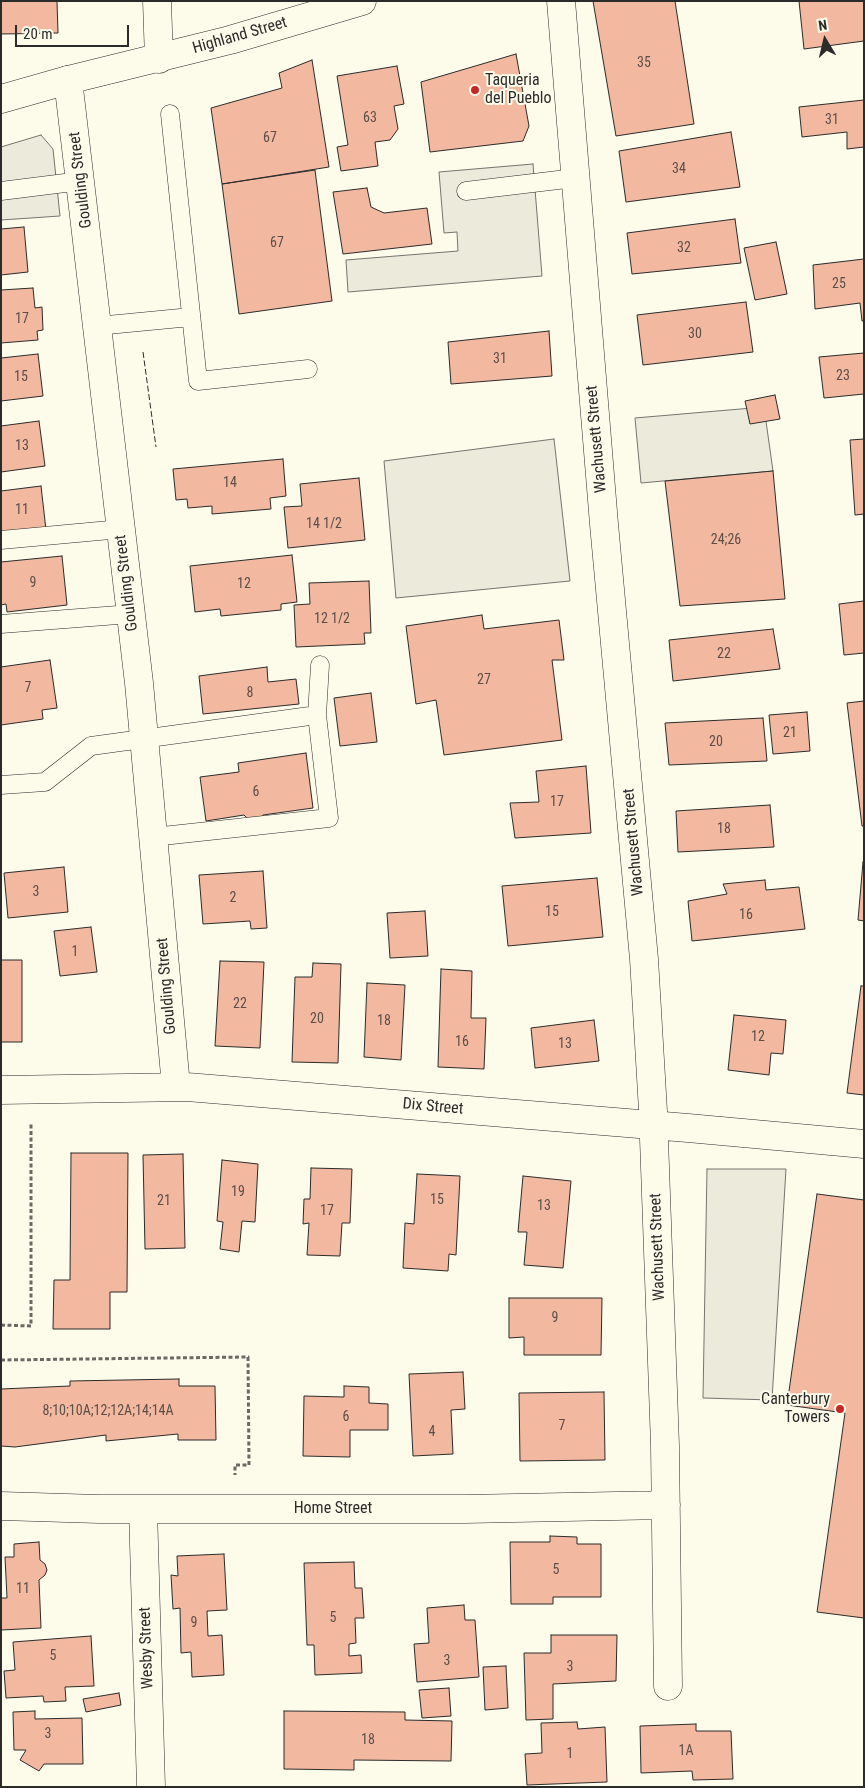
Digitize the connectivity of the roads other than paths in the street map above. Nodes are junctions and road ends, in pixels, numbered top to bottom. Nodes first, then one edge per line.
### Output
1 (157, 1) edge
2 (362, 1) edge
3 (561, 1) edge
4 (159, 59) junction
5 (68, 80) junction
6 (1, 99) edge
7 (170, 114) dead end
8 (576, 178) junction
9 (81, 181) junction
10 (466, 191) dead end
11 (1, 192) edge
12 (191, 317) junction
13 (98, 326) junction
14 (308, 369) dead end
15 (121, 529) junction
16 (1, 540) edge
17 (131, 614) junction
18 (1, 624) edge
19 (320, 665) dead end
20 (316, 716) junction
21 (144, 739) junction
22 (1, 785) edge
23 (153, 837) junction
24 (176, 1086) junction
25 (1, 1090) edge
26 (653, 1125) junction
27 (864, 1144) edge
28 (666, 1505) junction
29 (1, 1506) edge
30 (143, 1509) junction
31 (668, 1686) dead end
32 (150, 1787) edge

1 - 4 main road
2 - 4 main road, Highland Street
3 - 8 main road, Wachusett Street
4 - 5 main road, Highland Street
5 - 6 main road, Highland Street
5 - 9 main road, Goulding Street
7 - 12 lane
8 - 10 lane
8 - 26 main road, Wachusett Street
9 - 11 lane
9 - 13 main road, Goulding Street
12 - 13 lane
12 - 14 lane
13 - 15 main road, Goulding Street
15 - 16 lane
15 - 17 main road, Goulding Street
17 - 18 lane
17 - 21 main road, Goulding Street
19 - 20 lane
20 - 21 lane
20 - 23 lane
21 - 22 lane
21 - 23 main road, Goulding Street
23 - 24 main road, Goulding Street
24 - 25 main road, Dix Street
24 - 26 main road, Dix Street
26 - 27 main road, Dix Street
26 - 28 main road, Wachusett Street
28 - 30 main road, Home Street
28 - 31 main road, Wachusett Street
29 - 30 main road, Home Street
30 - 32 main road, Wesby Street

